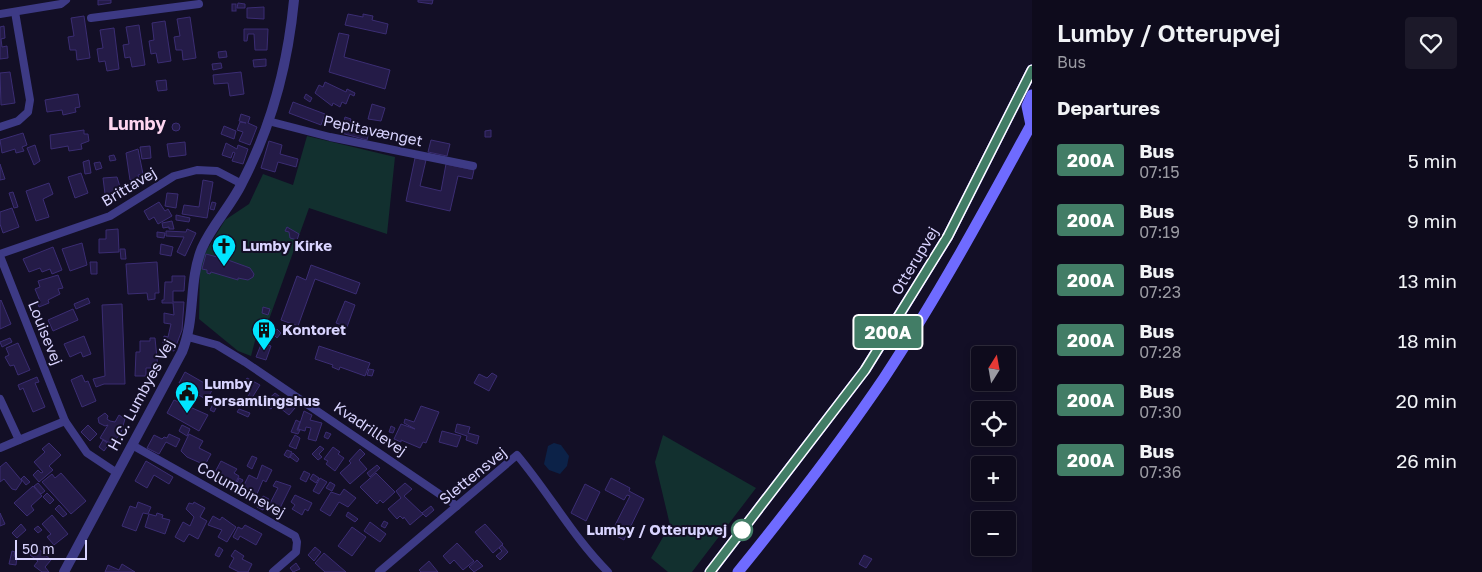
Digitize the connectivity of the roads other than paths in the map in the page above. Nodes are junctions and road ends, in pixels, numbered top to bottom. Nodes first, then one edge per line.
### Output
1 (66, 0) edge
2 (294, 0) edge
3 (171, 4) edge
4 (199, 4) dead end
5 (15, 12) junction
6 (0, 14) edge
7 (91, 18) dead end
8 (1032, 70) edge
9 (1027, 102) edge
10 (268, 121) junction
11 (1032, 125) edge
12 (0, 127) edge
13 (473, 166) dead end
14 (242, 184) junction
15 (0, 255) edge
16 (188, 337) junction
17 (0, 399) edge
18 (65, 421) junction
19 (19, 440) junction
20 (132, 445) junction
21 (0, 448) edge
22 (117, 473) junction
23 (457, 506) junction
24 (64, 572) edge
25 (273, 572) edge
26 (379, 572) edge
27 (608, 572) edge
28 (710, 572) edge
29 (738, 572) edge

1 - 5 street
2 - 10 street, H.C. Lumbyes Vej
3 - 4 street
3 - 7 street
5 - 6 street
5 - 12 street
8 - 9 main road, Otterupvej
9 - 11 main road
9 - 28 main road, Otterupvej
10 - 13 street, Pepitavænget
10 - 14 street, H.C. Lumbyes Vej
11 - 29 main road
14 - 15 street, Brittavej
14 - 16 street, H.C. Lumbyes Vej
15 - 18 street, Louisevej
16 - 20 street, H.C. Lumbyes Vej
16 - 23 street, Kvadrillevej
17 - 19 street
18 - 19 street
18 - 22 street, Louisevej
19 - 21 street
20 - 22 street, H.C. Lumbyes Vej
20 - 25 street, Columbinevej
22 - 24 street, H.C. Lumbyes Vej
23 - 26 street, Slettensvej
23 - 27 street, Slettensvej

